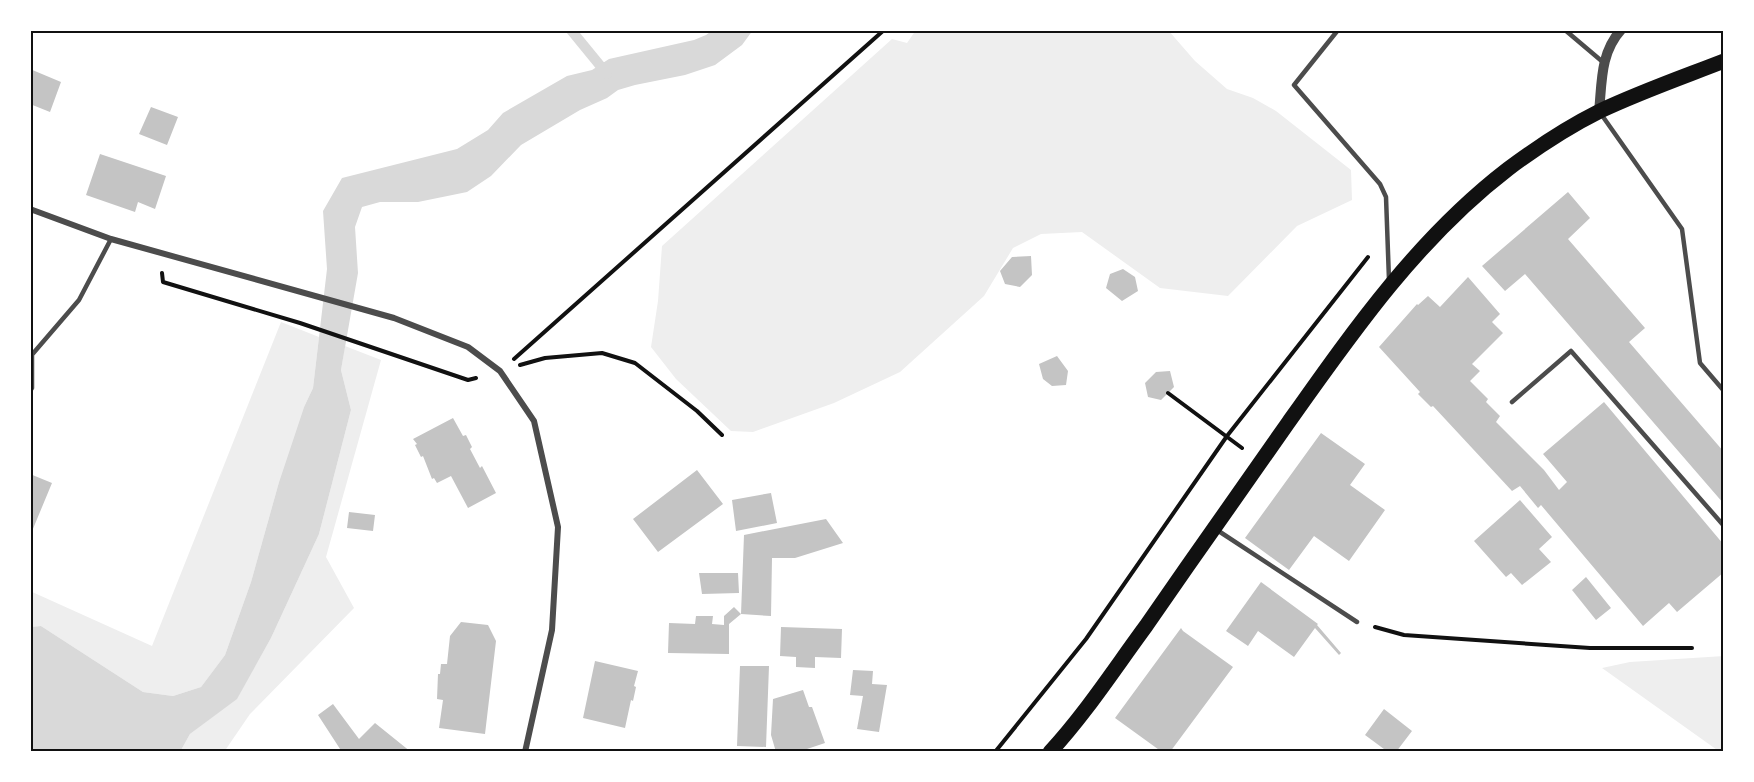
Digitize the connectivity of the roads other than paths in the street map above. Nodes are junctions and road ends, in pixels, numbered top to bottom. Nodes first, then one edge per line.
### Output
1 (1338, 30) edge
2 (1565, 30) edge
3 (1621, 30) edge
4 (1724, 61) edge
5 (1604, 63) junction
6 (1599, 112) junction
7 (30, 209) edge
8 (111, 239) junction
9 (1389, 286) junction
10 (31, 356) edge
11 (30, 391) edge
12 (1724, 391) edge
13 (1512, 402) dead end
14 (1724, 526) edge
15 (1214, 529) junction
16 (1357, 622) road end
17 (525, 752) edge
18 (1050, 752) edge

1 - 9 lane
2 - 5 lane
3 - 5 street
4 - 6 main road
5 - 6 street
6 - 9 main road
6 - 12 lane
7 - 8 street
8 - 10 lane
8 - 17 street
9 - 15 main road
10 - 11 lane
13 - 14 lane
15 - 16 lane
15 - 18 main road

